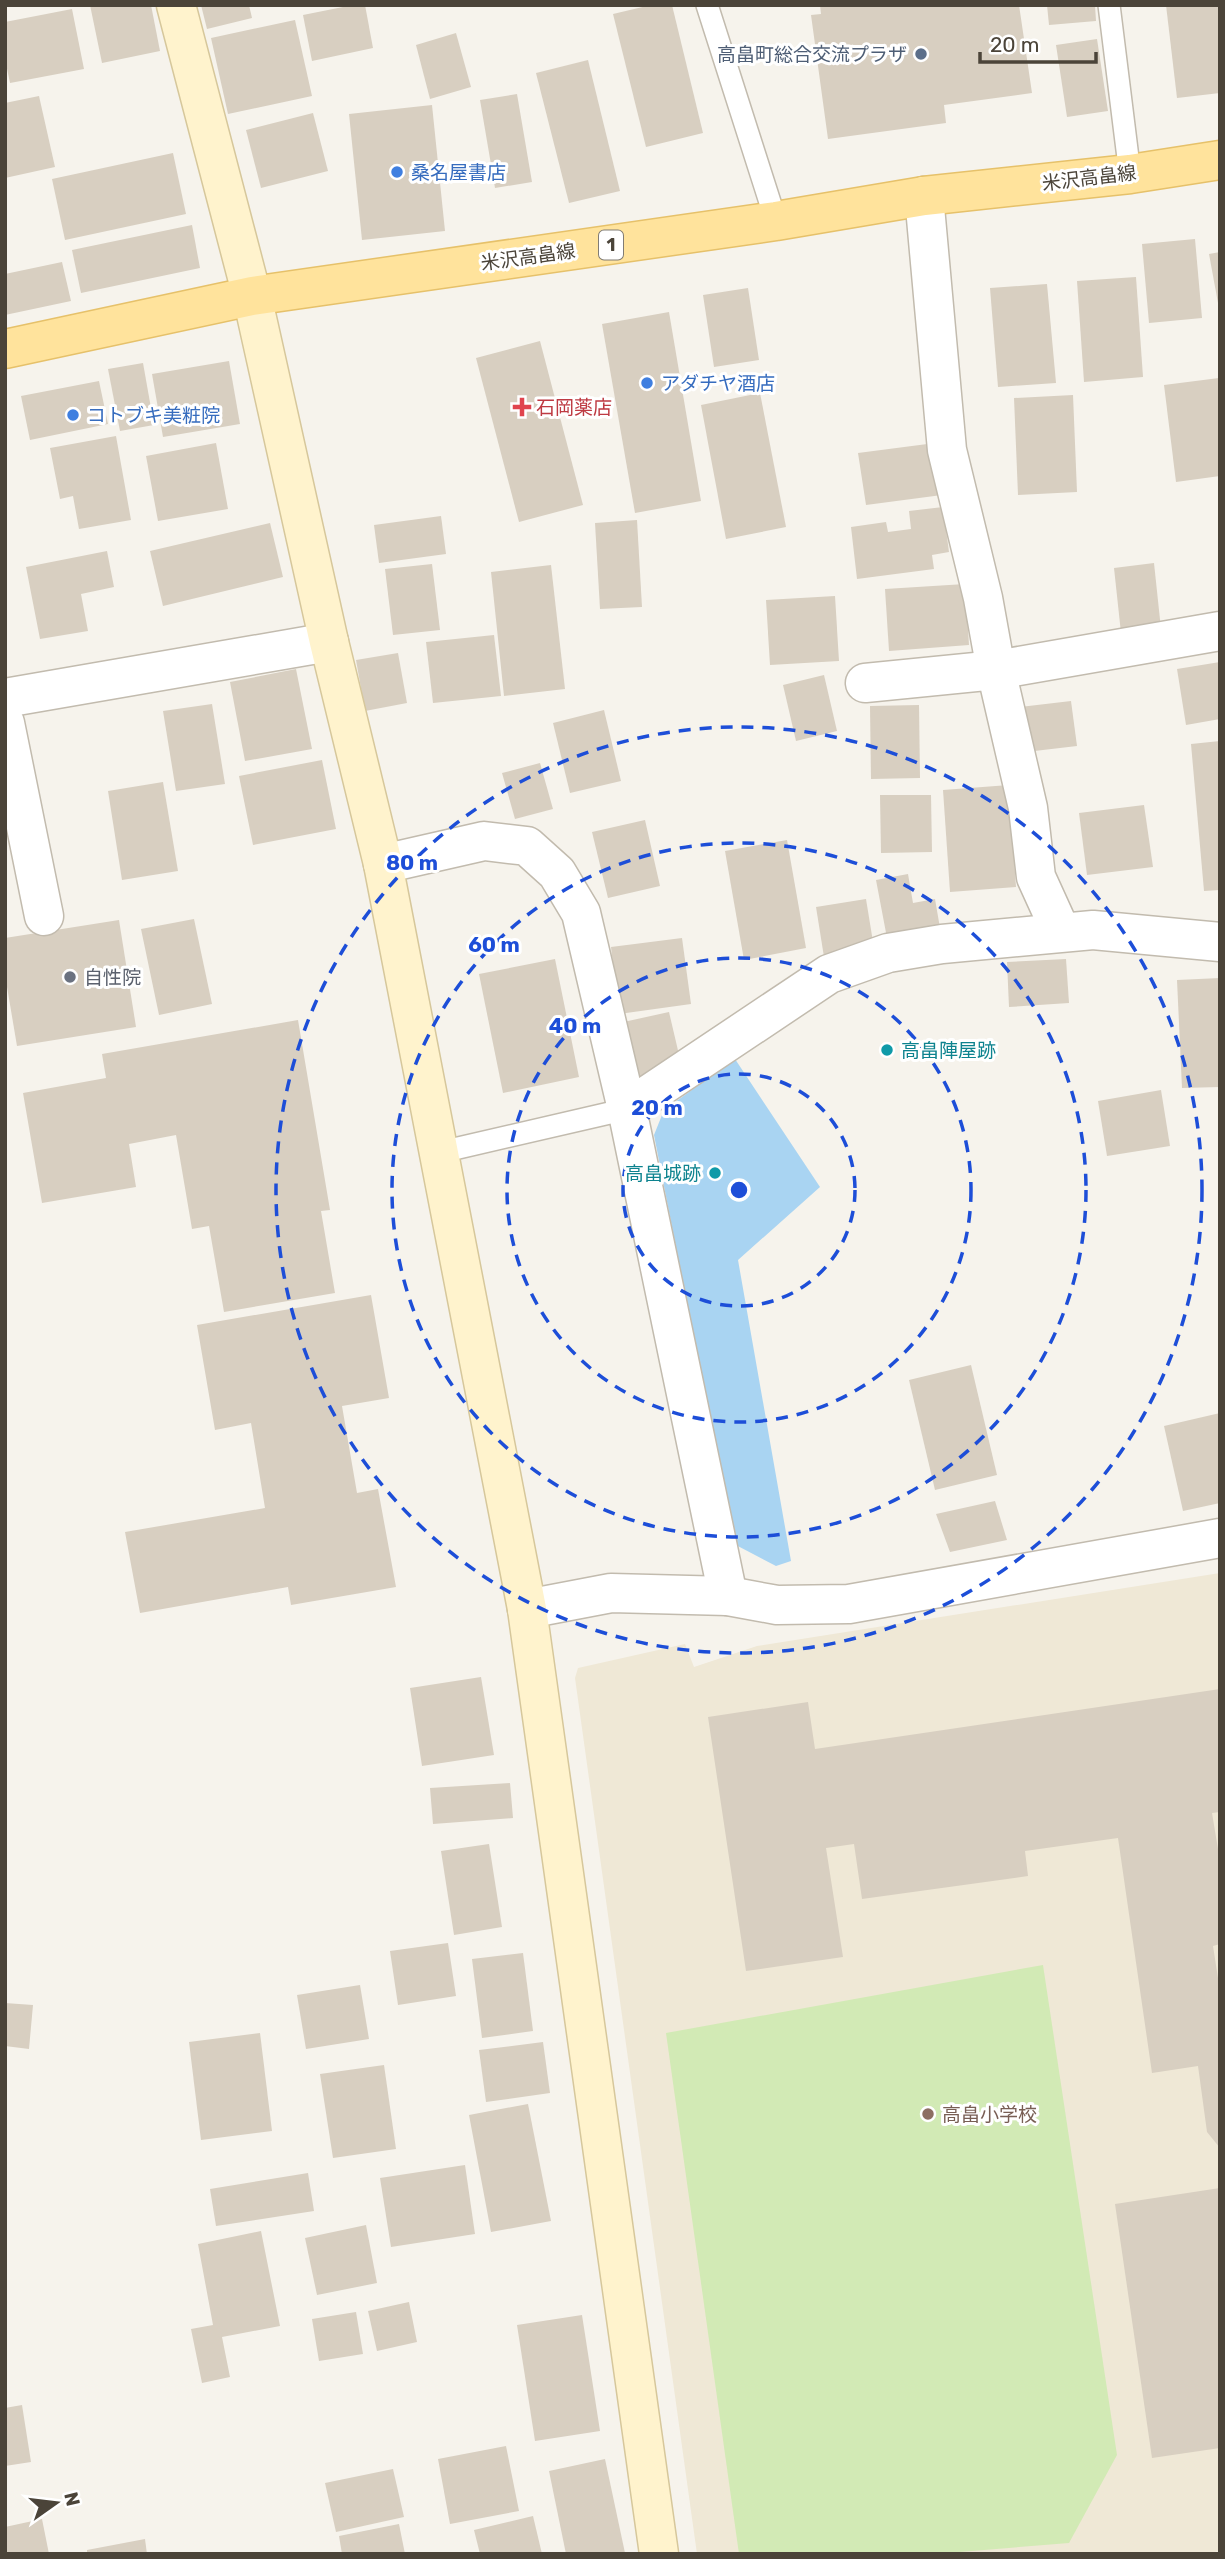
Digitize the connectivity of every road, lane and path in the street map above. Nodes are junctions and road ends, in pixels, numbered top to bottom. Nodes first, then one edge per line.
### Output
1 (176, 5) edge
2 (707, 5) edge
3 (1109, 5) edge
4 (1220, 160) edge
5 (1130, 174) junction
6 (924, 196) junction
7 (776, 221) junction
8 (252, 296) junction
9 (5, 349) edge
10 (1220, 631) edge
11 (329, 642) junction
12 (996, 670) junction
13 (865, 682) dead end
14 (5, 698) edge
15 (5, 723) edge
16 (383, 864) junction
17 (44, 916) dead end
18 (1061, 932) junction
19 (1220, 942) edge
20 (627, 1109) junction
21 (440, 1152) junction
22 (1220, 1538) edge
23 (728, 1596) junction
24 (527, 1609) junction
25 (659, 2554) edge

1 - 8 street
2 - 7 lane
3 - 5 lane
4 - 5 main road, 米沢高畠線 / 1
5 - 6 main road, 米沢高畠線 / 1
6 - 7 main road, 米沢高畠線 / 1
6 - 12 street
7 - 8 main road, 米沢高畠線 / 1
8 - 9 main road, 米沢高畠線 / 1
8 - 11 street
10 - 12 street
11 - 14 street
11 - 16 street
12 - 13 street
12 - 18 street
15 - 17 street
16 - 20 street
16 - 21 street
18 - 19 street
18 - 20 street
20 - 21 lane
20 - 23 street
21 - 24 street
22 - 23 street
23 - 24 street
24 - 25 street

